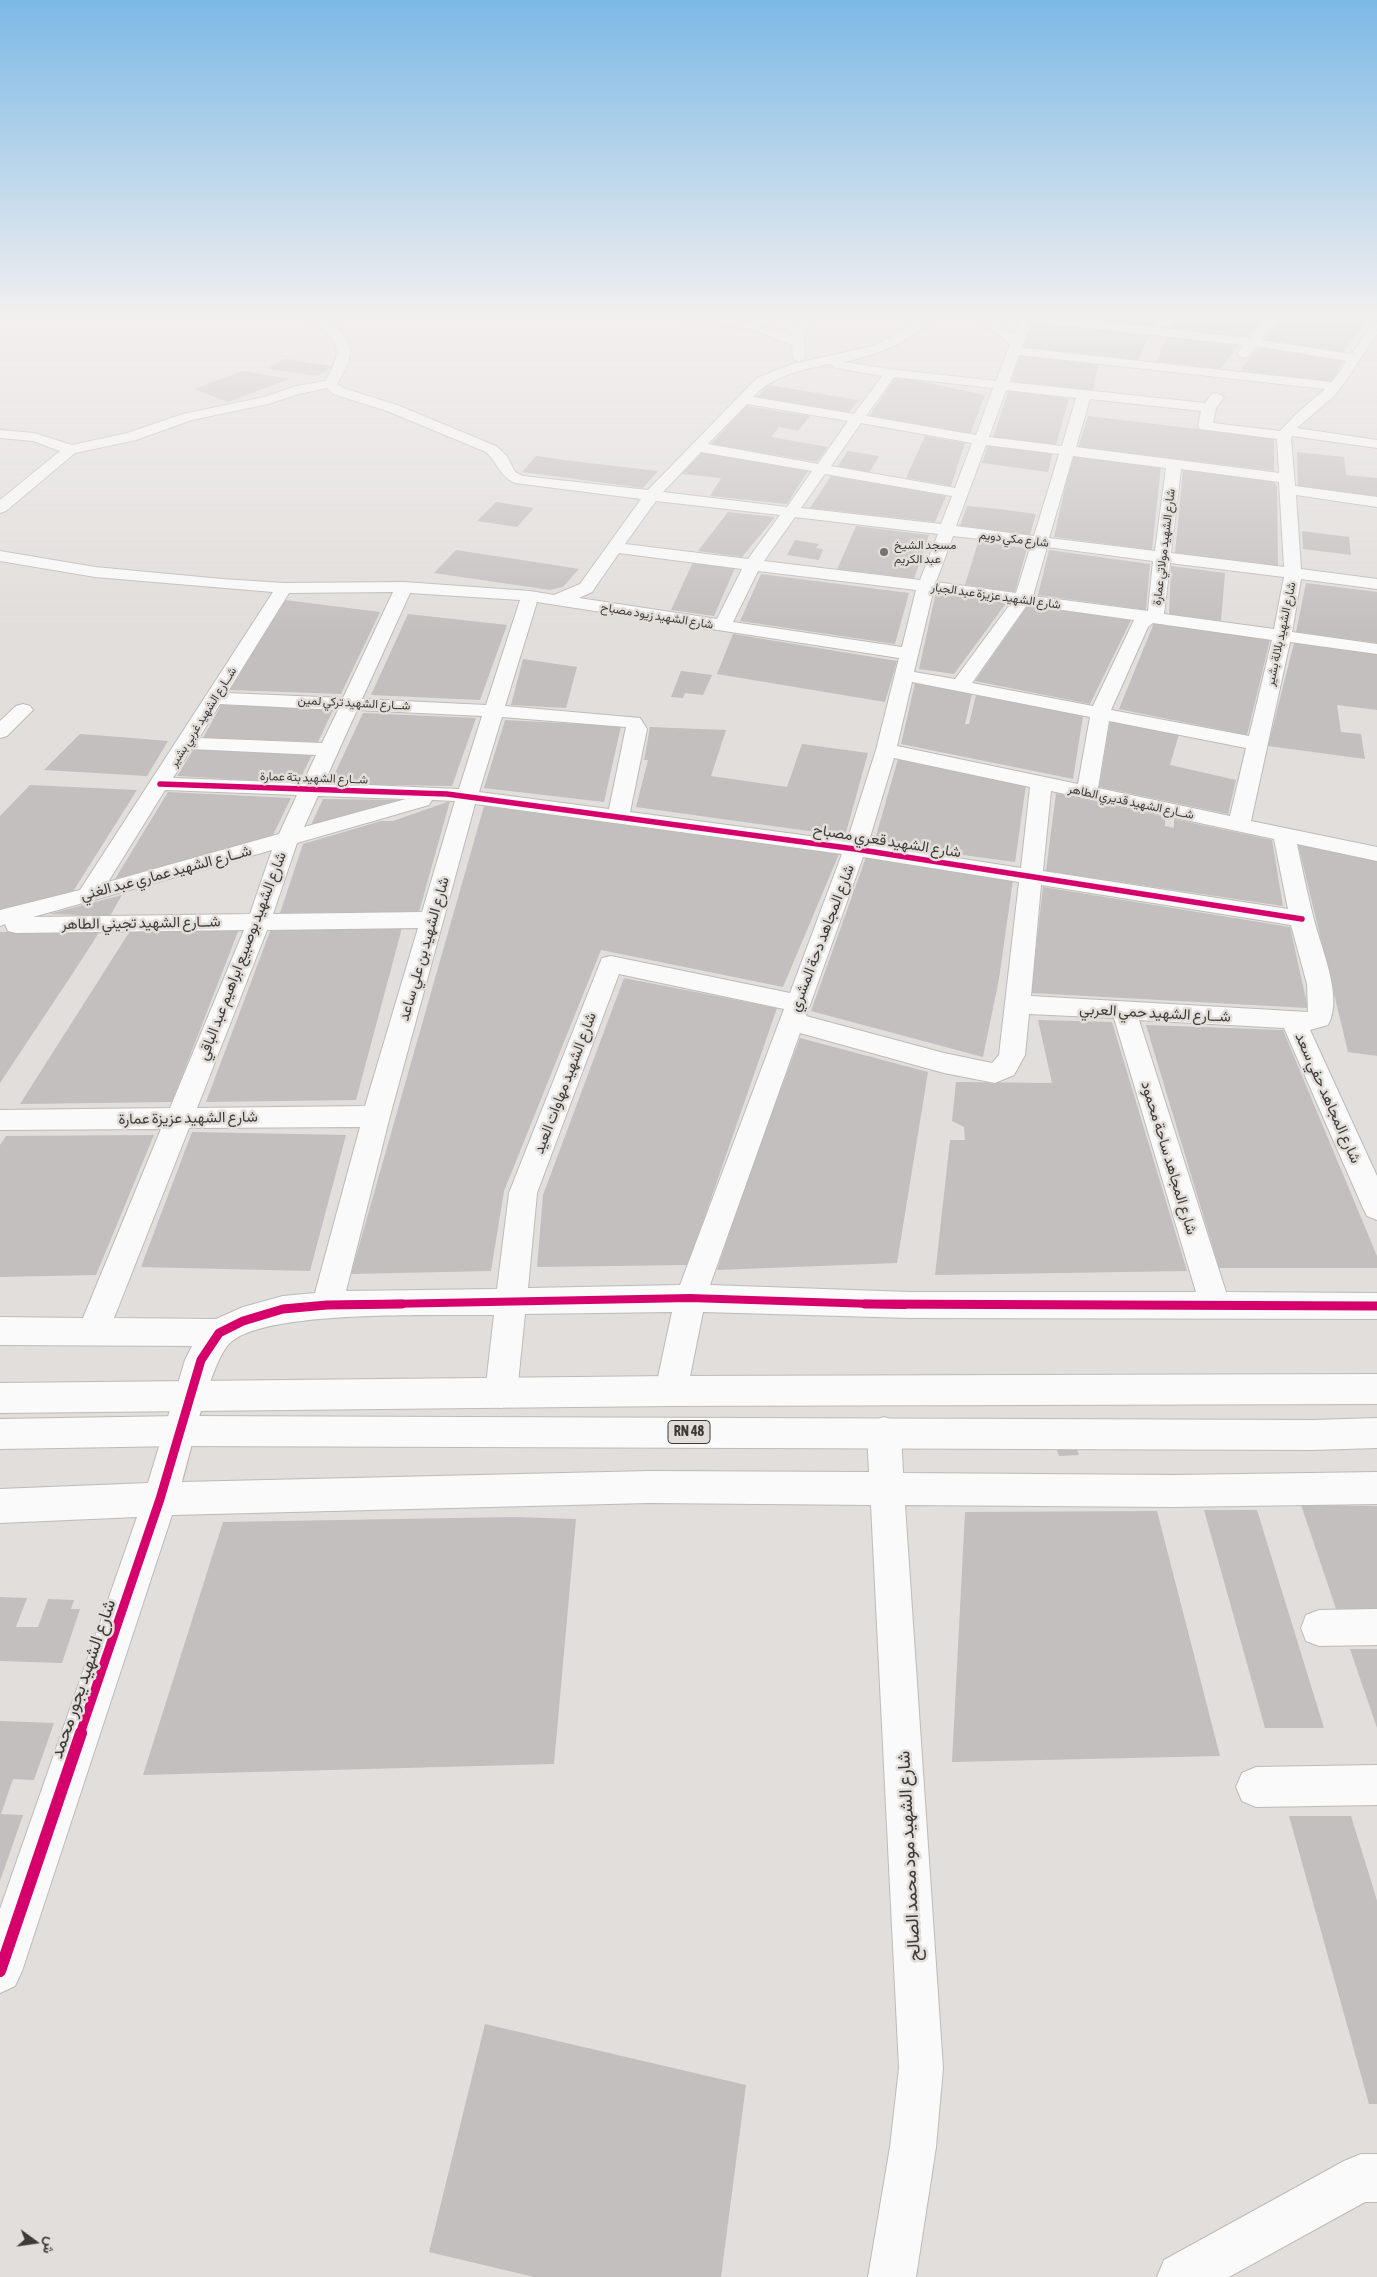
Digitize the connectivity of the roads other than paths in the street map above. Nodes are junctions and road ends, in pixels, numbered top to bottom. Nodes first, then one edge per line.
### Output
1 (179, 420) edge
2 (422, 420) edge
3 (724, 420) edge
4 (857, 420) edge
5 (865, 420) edge
6 (988, 420) edge
7 (1076, 420) edge
8 (1206, 420) edge
9 (1299, 420) edge
10 (1286, 433) junction
11 (0, 434) edge
12 (981, 440) junction
13 (1377, 444) edge
14 (698, 447) junction
15 (70, 450) junction
16 (1066, 450) junction
17 (1174, 464) junction
18 (820, 469) junction
19 (1287, 484) junction
20 (960, 493) junction
21 (651, 496) junction
22 (1377, 502) edge
23 (0, 508) edge
24 (790, 513) junction
25 (947, 530) junction
26 (1041, 542) junction
27 (614, 548) junction
28 (0, 556) edge
29 (1162, 557) junction
30 (21, 559) junction
31 (752, 566) junction
32 (0, 573) edge
33 (1294, 574) junction
34 (1377, 584) edge
35 (926, 586) junction
36 (404, 587) junction
37 (284, 588) junction
38 (541, 598) junction
39 (1023, 599) junction
40 (1151, 618) junction
41 (722, 626) junction
42 (1282, 636) junction
43 (1377, 649) edge
44 (906, 664) junction
45 (960, 686) junction
46 (214, 698) junction
47 (350, 703) junction
48 (23, 710) dead end
49 (494, 711) junction
50 (1100, 714) junction
51 (0, 732) edge
52 (186, 743) junction
53 (1257, 744) junction
54 (328, 749) junction
55 (886, 750) junction
56 (1041, 782) junction
57 (160, 784) junction
58 (308, 790) junction
59 (1087, 792) junction
60 (457, 795) junction
61 (618, 816) junction
62 (1239, 824) junction
63 (1284, 834) junction
64 (287, 840) junction
65 (855, 849) junction
66 (1377, 854) edge
67 (1032, 877) junction
68 (88, 896) junction
69 (0, 918) edge
70 (1302, 919) junction
71 (432, 920) junction
72 (259, 921) junction
73 (0, 925) edge
74 (1017, 1004) junction
75 (1124, 1011) junction
76 (795, 1012) junction
77 (1293, 1020) junction
78 (376, 1116) junction
79 (179, 1119) junction
80 (0, 1120) edge
81 (1377, 1208) edge
82 (690, 1298) junction
83 (512, 1301) junction
84 (327, 1305) junction
85 (1215, 1306) junction
86 (1377, 1306) edge
87 (0, 1331) edge
88 (94, 1332) junction
89 (219, 1333) junction
90 (1377, 1389) edge
91 (671, 1391) junction
92 (501, 1393) junction
93 (190, 1396) junction
94 (0, 1398) edge
95 (181, 1431) junction
96 (884, 1432) junction
97 (1377, 1433) edge
98 (0, 1434) edge
99 (1377, 1488) edge
100 (887, 1489) junction
101 (160, 1499) junction
102 (0, 1506) edge
103 (1377, 1627) edge
104 (1319, 1628) dead end
105 (1377, 1785) edge
106 (1256, 1787) dead end
107 (0, 1970) edge
108 (1377, 2178) edge
109 (892, 2277) edge
110 (1181, 2277) edge

1 - 15 main road
2 - 21 main road, شارع مكي دويم
3 - 14 main road
4 - 18 main road
5 - 12 main road
6 - 12 main road, شارع المجاهد دحة المشري
7 - 16 main road
8 - 10 main road
9 - 10 main road
10 - 13 main road
10 - 19 main road, شارع الشهيد بلالة بشير
11 - 15 main road
12 - 16 main road
12 - 20 main road, شارع المجاهد دحة المشري
14 - 18 main road
14 - 21 main road
15 - 23 main road
16 - 17 main road
16 - 26 main road
17 - 19 main road
17 - 29 main road, شارع الشهيد مولاتي عمارة
18 - 20 main road
18 - 24 main road
19 - 22 main road
19 - 33 main road, شارع الشهيد بلالة بشير
20 - 25 main road, شارع المجاهد دحة المشري
21 - 24 main road, شارع مكي دويم
21 - 27 main road
24 - 25 main road, شارع مكي دويم
24 - 31 main road
25 - 26 main road, شارع مكي دويم
25 - 35 main road, شارع المجاهد دحة المشري
26 - 29 main road, شارع مكي دويم
26 - 39 main road
27 - 31 main road, شارع الشهيد عزيزة عبد الجبار
27 - 38 main road
28 - 30 main road, شارع الشهيد زيود مصباح
29 - 33 main road, شارع مكي دويم
29 - 40 main road, شارع الشهيد مولاتي عمارة
30 - 32 main road
30 - 37 main road, شارع الشهيد زيود مصباح
31 - 35 main road, شارع الشهيد عزيزة عبد الجبار
31 - 41 main road
33 - 34 main road, شارع مكي دويم
33 - 42 main road, شارع الشهيد بلالة بشير
35 - 39 main road, شارع الشهيد عزيزة عبد الجبار
35 - 44 main road, شارع المجاهد دحة المشري
36 - 37 main road, شارع الشهيد زيود مصباح
36 - 38 main road, شارع الشهيد زيود مصباح
36 - 47 main road, شارع الشهيد بوصبيع ابراهيم عبد الباقي
37 - 46 main road, شــارع الشهيد غربي بشير
38 - 41 main road, شارع الشهيد زيود مصباح
38 - 49 main road, شارع الشهيد بن علي ساعد
39 - 40 main road, شارع الشهيد عزيزة عبد الجبار
39 - 45 main road
40 - 42 main road, شارع الشهيد عزيزة عبد الجبار
40 - 50 main road, شارع الشهيد مولاتي عمارة
41 - 44 main road, شارع الشهيد زيود مصباح
42 - 43 main road, شارع الشهيد عزيزة عبد الجبار
42 - 53 main road, شارع الشهيد بلالة بشير
44 - 45 main road, شارع الشهيد زيود مصباح
44 - 55 main road, شارع المجاهد دحة المشري
45 - 50 main road, شارع الشهيد زيود مصباح
46 - 47 main road, شــارع الشهيد تركي لمين
46 - 52 main road, شــارع الشهيد غربي بشير
47 - 49 main road, شــارع الشهيد تركي لمين
47 - 54 main road, شارع الشهيد بوصبيع ابراهيم عبد الباقي
48 - 51 main road
49 - 60 main road, شارع الشهيد بن علي ساعد
49 - 61 main road, شــارع الشهيد تركي لمين
50 - 53 main road, شارع الشهيد زيود مصباح
50 - 59 main road, شارع الشهيد مولاتي عمارة
52 - 54 main road
52 - 57 main road, شــارع الشهيد غربي بشير
53 - 62 main road, شارع الشهيد بلالة بشير
54 - 58 main road, شارع الشهيد بوصبيع ابراهيم عبد الباقي
55 - 56 main road, شــارع الشهيد قديري الطاهر
55 - 65 main road, شارع المجاهد دحة المشري
56 - 59 main road, شــارع الشهيد قديري الطاهر
56 - 67 main road
57 - 58 main road, شــارع الشهيد بتة عمارة
57 - 68 main road, شــارع الشهيد غربي بشير
58 - 60 main road, شــارع الشهيد بتة عمارة
58 - 64 main road, شارع الشهيد بوصبيع ابراهيم عبد الباقي
59 - 62 main road, شــارع الشهيد قديري الطاهر
60 - 61 main road, شارع الشهيد قعري مصباح
60 - 64 main road, شــارع الشهيد عماري عبد الغني
60 - 71 main road, شارع الشهيد بن علي ساعد
61 - 65 main road, شارع الشهيد قعري مصباح
62 - 63 main road, شــارع الشهيد قديري الطاهر
63 - 66 main road, شــارع الشهيد قديري الطاهر
63 - 70 main road, شارع المجاهد حفي سعد
64 - 68 main road, شــارع الشهيد عماري عبد الغني
64 - 72 main road, شارع الشهيد بوصبيع ابراهيم عبد الباقي
65 - 67 main road, شارع الشهيد قعري مصباح
65 - 76 main road, شارع المجاهد دحة المشري
67 - 70 main road, شارع الشهيد قعري مصباح
67 - 74 main road
68 - 69 main road, شــارع الشهيد عماري عبد الغني
70 - 77 main road, شارع المجاهد حفي سعد
71 - 72 main road, شــارع الشهيد تجيني الطاهر
71 - 78 main road, شارع الشهيد بن علي ساعد
72 - 73 main road, شــارع الشهيد تجيني الطاهر
72 - 79 main road, شارع الشهيد بوصبيع ابراهيم عبد الباقي
74 - 75 main road, شــارع الشهيد حمي العربي
74 - 76 main road
75 - 77 main road, شــارع الشهيد حمي العربي
75 - 85 main road, شارع المجاهد ساحة محمود
76 - 82 main road, شارع المجاهد دحة المشري
76 - 83 main road, شارع الشهيد مهاوات العيد
77 - 81 main road, شارع المجاهد حفي سعد
78 - 79 main road, شارع الشهيد عزيزة عمارة
78 - 84 main road, شارع الشهيد بن علي ساعد
79 - 80 main road, شارع الشهيد عزيزة عمارة
79 - 88 main road, شارع الشهيد بوصبيع ابراهيم عبد الباقي
82 - 83 main road
82 - 85 main road
82 - 91 main road, شارع المجاهد دحة المشري
83 - 84 main road
83 - 92 main road, شارع الشهيد مهاوات العيد
84 - 89 main road
85 - 86 main road
87 - 88 main road
88 - 89 main road
89 - 93 main road, شارع الشهيد يجور محمد
90 - 91 main road
91 - 92 main road
92 - 93 main road
93 - 94 main road
93 - 95 main road, شارع الشهيد يجور محمد
95 - 96 main road, RN 48
95 - 98 main road, RN 48
95 - 101 main road, شارع الشهيد يجور محمد
96 - 97 main road, RN 48
96 - 100 main road, شارع الشهيد مود محمد الصالح
99 - 100 main road
100 - 101 main road
100 - 109 main road, شارع الشهيد مود محمد الصالح
101 - 102 main road
101 - 107 main road, شارع الشهيد يجور محمد
103 - 104 main road
105 - 106 main road
108 - 110 main road

